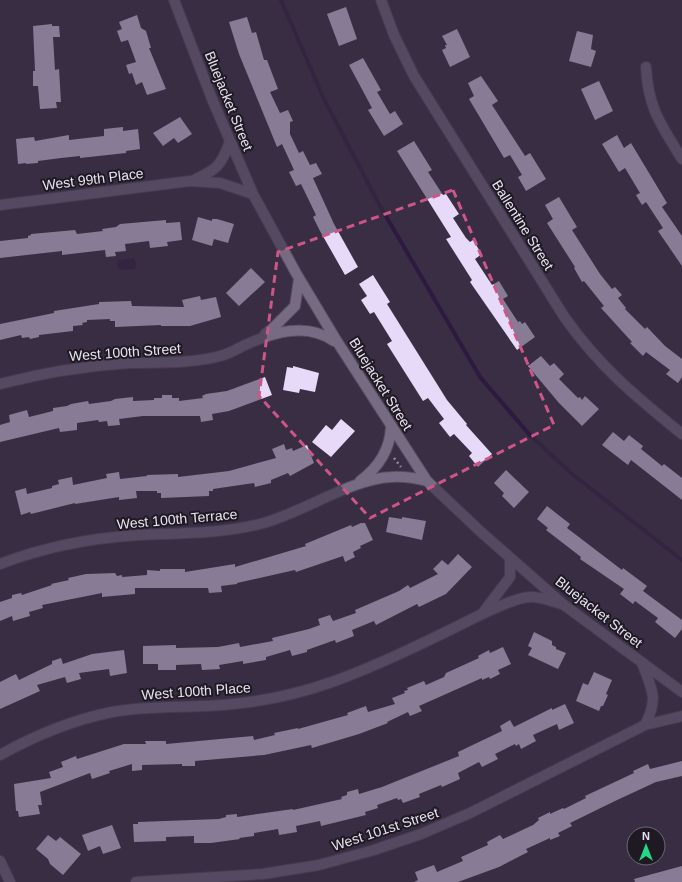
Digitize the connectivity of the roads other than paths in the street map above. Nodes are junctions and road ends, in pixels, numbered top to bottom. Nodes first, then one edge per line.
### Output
1 (174, 0) edge
2 (381, 0) edge
3 (646, 67) dead end
4 (230, 141) junction
5 (682, 159) edge
6 (190, 181) junction
7 (253, 194) junction
8 (0, 205) edge
9 (300, 279) junction
10 (250, 343) junction
11 (338, 343) junction
12 (0, 384) edge
13 (391, 426) junction
14 (682, 434) edge
15 (427, 481) junction
16 (352, 487) junction
17 (510, 558) junction
18 (0, 564) edge
19 (564, 605) junction
20 (482, 614) junction
21 (642, 663) junction
22 (682, 692) edge
23 (682, 716) edge
24 (645, 725) junction
25 (0, 754) edge
26 (0, 861) edge
27 (10, 882) edge
28 (136, 882) edge

1 - 4 street, Bluejacket Street
2 - 14 street, Ballentine Street
3 - 5 street
4 - 6 street, West 99th Place
4 - 7 street, Bluejacket Street
6 - 7 street, West 99th Place
6 - 8 street, West 99th Place
7 - 9 street, Bluejacket Street
9 - 10 street, West 100th Street
9 - 11 street, Bluejacket Street
10 - 11 street, West 100th Street
10 - 12 street, West 100th Street
11 - 13 street, Bluejacket Street
13 - 15 street, Bluejacket Street
13 - 16 street, West 100th Terrace
15 - 16 street, West 100th Terrace
15 - 17 street, Bluejacket Street
16 - 18 street, West 100th Terrace
17 - 19 street, Bluejacket Street
17 - 20 street, West 100th Place
19 - 20 street, West 100th Place
19 - 21 street, Bluejacket Street
20 - 25 street, West 100th Place
21 - 22 street, Bluejacket Street
21 - 24 street
23 - 24 street, West 101st Street
24 - 28 street, West 101st Street
26 - 27 street

